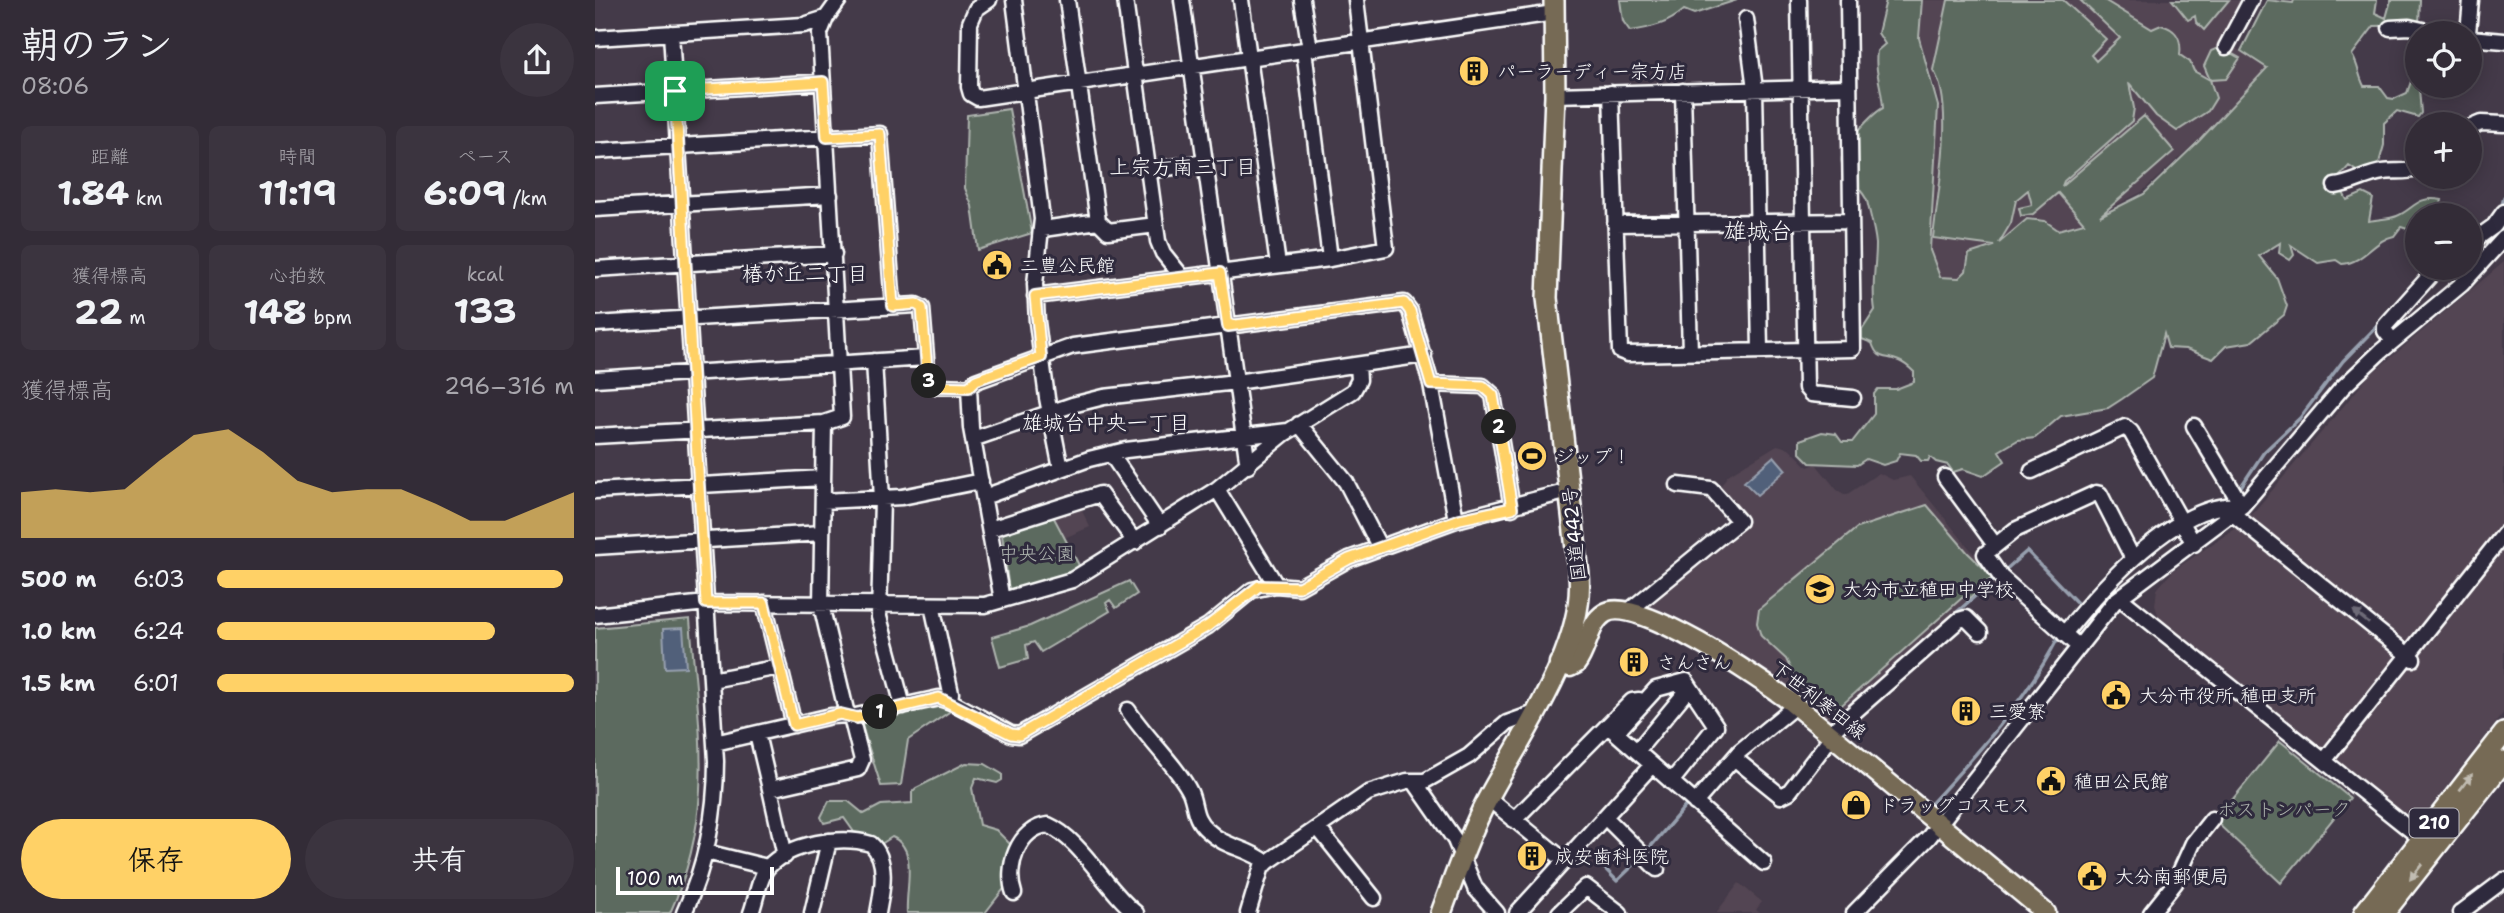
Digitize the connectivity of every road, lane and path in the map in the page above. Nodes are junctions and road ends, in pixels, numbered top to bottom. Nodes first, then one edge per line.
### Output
1 (839, 0) edge
2 (989, 0) edge
3 (1014, 0) edge
4 (1067, 0) edge
5 (1125, 0) edge
6 (1182, 0) edge
7 (1241, 0) edge
8 (1303, 0) edge
9 (1356, 0) edge
10 (1799, 0) edge
11 (1848, 0) edge
12 (2251, 0) edge
13 (2471, 0) edge
14 (1554, 6) edge
15 (826, 18) junction
16 (1746, 19) dead end
17 (2470, 21) edge
18 (2405, 27) edge
19 (2390, 28) dead end
20 (671, 33) junction
21 (595, 38) edge
22 (2482, 38) edge
23 (1363, 41) junction
24 (2504, 41) edge
25 (2226, 47) dead end
26 (1307, 49) junction
27 (1249, 58) junction
28 (1191, 66) junction
29 (1135, 74) junction
30 (823, 82) junction
31 (1078, 82) junction
32 (1849, 87) junction
33 (1800, 88) junction
34 (1755, 89) junction
35 (675, 91) junction
36 (1024, 91) junction
37 (1683, 91) junction
38 (1611, 93) junction
39 (1555, 94) junction
40 (595, 96) edge
41 (2482, 123) edge
42 (2504, 124) edge
43 (827, 137) junction
44 (678, 146) junction
45 (595, 151) edge
46 (1205, 162) junction
47 (1148, 171) junction
48 (2405, 172) edge
49 (2335, 186) dead end
50 (830, 195) junction
51 (682, 204) junction
52 (595, 209) edge
53 (2504, 212) edge
54 (1098, 221) junction
55 (1851, 221) junction
56 (1757, 222) junction
57 (1803, 222) junction
58 (1687, 223) junction
59 (1615, 224) junction
60 (1156, 225) junction
61 (1043, 229) junction
62 (2482, 235) edge
63 (2504, 238) edge
64 (834, 254) junction
65 (1330, 259) junction
66 (685, 263) junction
67 (1277, 265) junction
68 (595, 269) edge
69 (1220, 273) junction
70 (1182, 278) junction
71 (2426, 280) edge
72 (1035, 296) junction
73 (893, 306) junction
74 (837, 309) junction
75 (689, 318) junction
76 (595, 324) edge
77 (1228, 326) junction
78 (2393, 341) junction
79 (1805, 350) junction
80 (1760, 351) junction
81 (1690, 352) junction
82 (1424, 355) junction
83 (1041, 357) junction
84 (926, 358) junction
85 (874, 361) junction
86 (840, 363) junction
87 (1358, 365) junction
88 (692, 373) junction
89 (595, 379) edge
90 (1236, 382) junction
91 (1431, 384) junction
92 (969, 387) junction
93 (1853, 398) dead end
94 (1049, 412) junction
95 (824, 423) junction
96 (2193, 426) dead end
97 (1294, 428) junction
98 (696, 430) junction
99 (595, 436) edge
100 (1243, 436) junction
101 (973, 439) junction
102 (1111, 454) junction
103 (1248, 466) junction
104 (1062, 470) junction
105 (2032, 471) dead end
106 (1945, 477) dead end
107 (823, 478) junction
108 (981, 481) junction
109 (699, 485) junction
110 (1678, 485) dead end
111 (1217, 489) junction
112 (595, 491) edge
113 (1569, 491) junction
114 (984, 497) junction
115 (881, 499) junction
116 (823, 501) junction
117 (2235, 502) junction
118 (1512, 508) junction
119 (2180, 519) junction
120 (1456, 520) junction
121 (1160, 526) junction
122 (989, 530) junction
123 (822, 533) junction
124 (2504, 534) edge
125 (702, 540) junction
126 (1135, 542) junction
127 (2194, 544) junction
128 (1995, 545) junction
129 (2504, 546) edge
130 (595, 547) edge
131 (1380, 548) junction
132 (2133, 559) junction
133 (1276, 585) junction
134 (2120, 598) junction
135 (1002, 600) junction
136 (706, 603) junction
137 (764, 603) junction
138 (821, 605) junction
139 (880, 605) junction
140 (932, 605) junction
141 (1630, 610) junction
142 (595, 615) edge
143 (1980, 632) dead end
144 (2064, 634) junction
145 (2078, 646) junction
146 (2411, 657) junction
147 (1559, 663) junction
148 (780, 667) junction
149 (711, 680) junction
150 (1690, 687) junction
151 (950, 701) junction
152 (1795, 705) junction
153 (904, 706) junction
154 (1128, 710) dead end
155 (1535, 713) junction
156 (850, 716) junction
157 (794, 725) junction
158 (1612, 729) junction
159 (2504, 733) edge
160 (757, 734) junction
161 (1830, 735) junction
162 (715, 743) junction
163 (1637, 751) junction
164 (1734, 758) junction
165 (2504, 761) edge
166 (2327, 763) junction
167 (1652, 765) junction
168 (1414, 781) junction
169 (1671, 782) junction
170 (770, 789) junction
171 (1488, 798) junction
172 (1695, 803) junction
173 (1605, 817) junction
174 (2211, 819) dead end
175 (1514, 820) junction
176 (1939, 826) junction
177 (1318, 828) junction
178 (829, 841) junction
179 (2428, 844) junction
180 (706, 852) junction
181 (785, 856) junction
182 (1461, 858) junction
183 (1565, 862) junction
184 (1267, 863) junction
185 (1764, 863) dead end
186 (767, 867) junction
187 (1657, 869) dead end
188 (2504, 880) edge
189 (1014, 892) dead end
190 (1374, 898) dead end
191 (684, 913) edge
192 (751, 913) edge
193 (812, 913) edge
194 (878, 913) edge
195 (1136, 913) edge
196 (1248, 913) edge
197 (1441, 913) edge
198 (1497, 913) edge
199 (1517, 913) edge
200 (1559, 913) edge
201 (1620, 913) edge
202 (1854, 913) edge
203 (2046, 913) edge
204 (2151, 913) edge
205 (2364, 913) edge
206 (2384, 913) edge
207 (2460, 913) edge

1 - 15 street
2 - 36 street
3 - 36 street
4 - 31 street
5 - 29 street
6 - 28 street
7 - 27 street
8 - 26 street
9 - 23 street
10 - 33 street
11 - 32 street
12 - 25 street
13 - 17 street
14 - 23 street
14 - 39 highway, 国道442号
15 - 20 street
15 - 30 street
16 - 34 street
18 - 19 street
20 - 21 street
20 - 35 street
22 - 24 street
23 - 26 street
23 - 65 street
26 - 27 street
26 - 65 street
27 - 28 street
27 - 67 street
28 - 29 street
28 - 46 street
29 - 31 street
29 - 47 street
30 - 35 street
30 - 43 street
31 - 36 street
31 - 54 street
32 - 33 street
32 - 55 street
33 - 34 street
33 - 57 street
34 - 37 street
34 - 56 street
35 - 40 street
35 - 44 street
36 - 61 street
37 - 38 street
37 - 58 street
38 - 39 street
38 - 59 street
39 - 113 highway, 国道442号
41 - 42 street
43 - 44 street
43 - 50 street
43 - 73 street
44 - 45 street
44 - 51 street
46 - 47 street
46 - 69 street
47 - 60 street
48 - 49 street
50 - 51 street
50 - 64 street
51 - 52 street
51 - 66 street
53 - 62 street
54 - 60 street
54 - 61 street
55 - 57 street
55 - 79 street
56 - 57 street
56 - 58 street
56 - 80 street
57 - 79 street
58 - 59 street
58 - 81 street
59 - 81 street
60 - 70 street
61 - 72 street
63 - 78 street
64 - 66 street
64 - 74 street
65 - 67 street
66 - 68 street
66 - 75 street
67 - 69 street
69 - 70 street
69 - 77 street
70 - 72 street
71 - 78 street
72 - 83 street
73 - 74 street
73 - 84 street
74 - 75 street
74 - 86 street
75 - 76 street
75 - 88 street
77 - 82 street
77 - 83 street
77 - 90 street
78 - 117 street
79 - 80 street
79 - 93 street
80 - 81 street
82 - 87 street
82 - 91 street
83 - 92 street
83 - 94 street
84 - 85 street
84 - 92 street
85 - 86 street
85 - 115 street
86 - 88 street
86 - 95 street
87 - 90 street
87 - 97 street
88 - 89 street
88 - 98 street
90 - 94 street
90 - 100 street
91 - 118 street
91 - 120 street
92 - 101 street
94 - 101 street
94 - 104 street
95 - 98 street
95 - 107 street
96 - 117 street
97 - 100 street
97 - 103 street
97 - 131 street
98 - 99 street
98 - 109 street
100 - 102 street
100 - 103 street
101 - 108 street
102 - 104 street
102 - 121 street
103 - 111 street
104 - 114 street
105 - 119 street
106 - 128 street
107 - 109 street
107 - 116 street
108 - 114 street
108 - 115 street
109 - 112 street
109 - 125 street
110 - 141 street
111 - 121 street
111 - 133 street
113 - 118 street
113 - 147 highway, 国道442号
114 - 122 street
115 - 116 street
115 - 139 street
116 - 123 street
117 - 119 street
117 - 127 street
146 -> 117 street
118 - 120 street
119 - 127 street
119 - 132 street
120 - 131 street
121 - 126 street
122 - 126 street
122 - 135 street
123 - 125 street
123 - 138 street
124 - 146 street
125 - 130 street
125 - 136 street
126 - 135 street
127 - 134 street
128 - 132 street
128 - 144 street
129 - 146 street
131 - 133 street
132 - 144 street
133 - 151 street
134 - 145 street
134 - 166 street
135 - 140 street
136 - 137 street
136 - 142 street
136 - 149 street
137 - 138 street
137 - 148 street
138 - 139 street
138 - 156 street
139 - 140 street
139 - 153 street
140 - 151 street
141 - 147 main road
141 - 152 main road, 下世利寒田線
143 - 161 street
144 - 145 street
145 - 176 street
146 - 166 street
147 - 155 highway, 国道442号
148 - 149 street
148 - 157 street
149 - 162 street
150 - 158 street
150 - 163 street
150 - 169 street
151 - 153 street
152 - 161 main road, 下世利寒田線
152 - 164 street
153 - 156 street
154 - 184 street
155 - 168 street
155 - 171 highway, 国道442号
156 - 157 street
156 - 170 street
157 - 160 street
158 - 163 street
158 - 175 street
179 -> 159 highway, 210
160 - 162 street
160 - 170 street
161 - 164 street
161 - 176 main road, 下世利寒田線
162 - 180 street
163 - 167 street
164 - 172 street
165 - 179 highway, 210
166 - 179 street
167 - 169 street
167 - 173 street
168 - 177 street
168 - 182 street
169 - 172 street
170 - 181 street
171 - 175 street
171 - 182 highway, 国道442号
172 - 185 street
173 - 183 street
173 - 187 street
174 - 204 street
175 - 183 street
176 - 202 street
176 - 203 main road, 下世利寒田線
177 - 184 street
177 - 190 street
178 - 181 street
178 - 193 street
178 - 194 street
179 - 205 highway, 210
179 -> 206 highway, 210
180 - 186 street
180 - 191 street
181 - 186 street
182 - 197 highway, 国道442号
182 - 198 street
183 - 199 street
184 - 196 street
186 - 192 street
188 - 207 street
189 - 195 street
200 - 201 street

